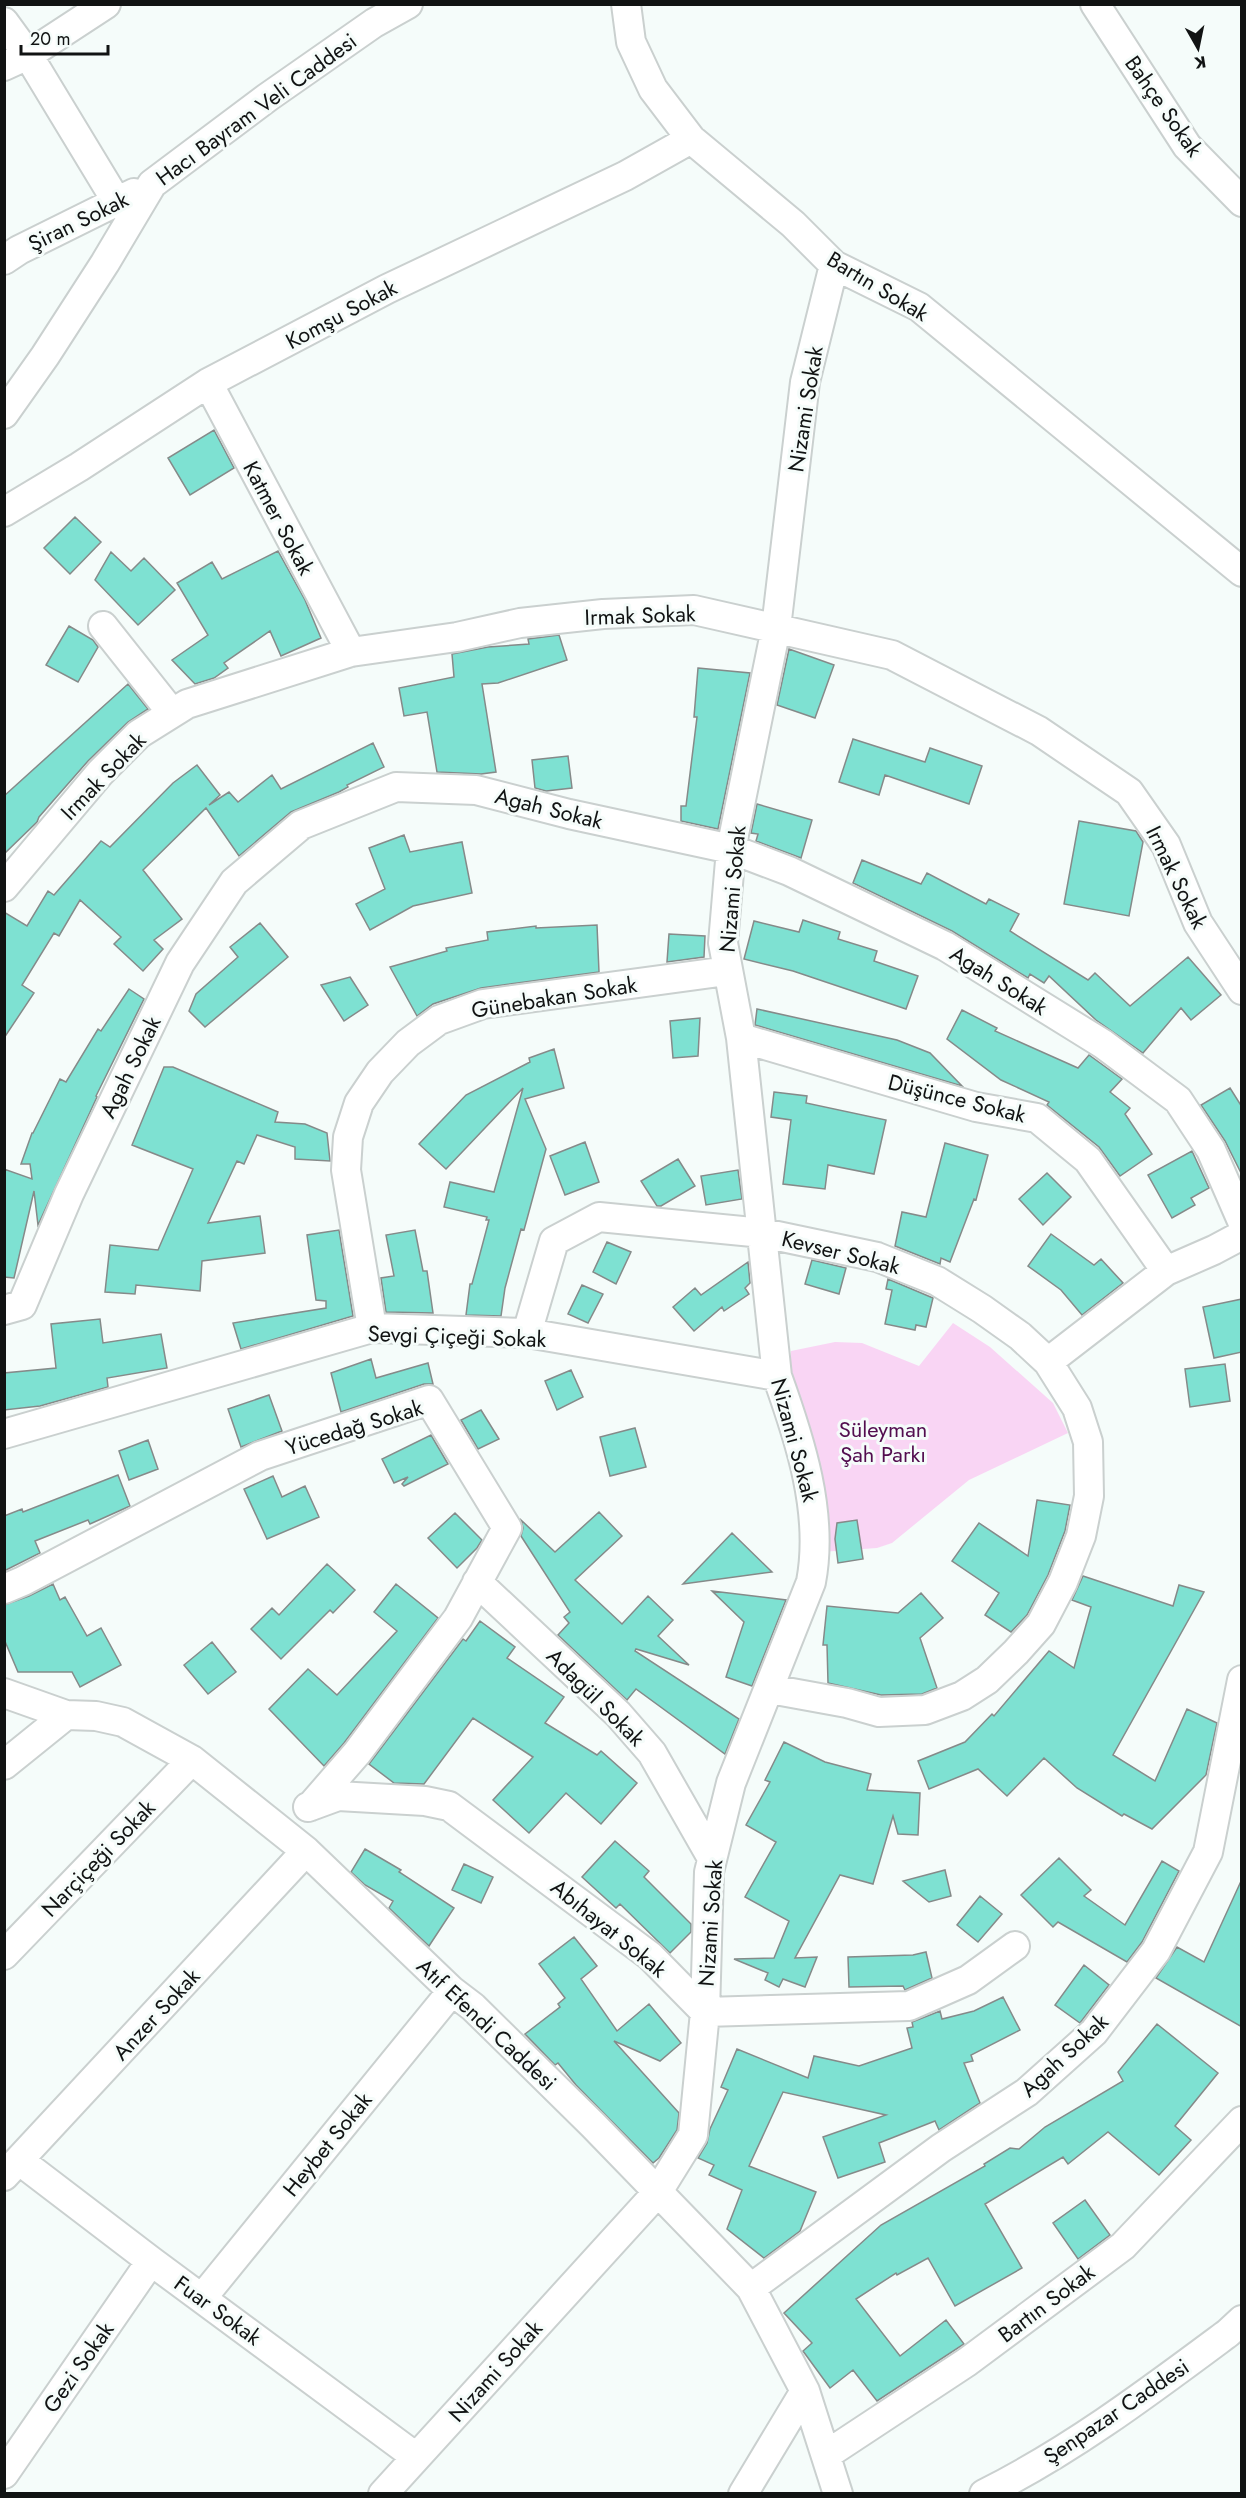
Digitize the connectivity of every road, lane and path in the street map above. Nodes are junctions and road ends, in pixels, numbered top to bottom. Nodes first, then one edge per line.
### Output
1 (106, 4) edge
2 (408, 4) edge
3 (626, 4) edge
4 (1095, 4) edge
5 (4, 22) edge
6 (16, 61) edge
7 (691, 139) junction
8 (152, 184) junction
9 (117, 202) junction
10 (1242, 202) edge
11 (4, 260) edge
12 (834, 265) junction
13 (208, 383) junction
14 (6, 408) edge
15 (4, 512) edge
16 (1242, 572) edge
17 (103, 626) dead end
18 (776, 628) junction
19 (351, 652) junction
20 (172, 713) junction
21 (731, 849) junction
22 (4, 887) edge
23 (727, 971) junction
24 (1242, 990) edge
25 (741, 1038) junction
26 (1242, 1221) edge
27 (763, 1233) junction
28 (1242, 1236) edge
29 (1166, 1271) junction
30 (4, 1310) edge
31 (372, 1328) junction
32 (527, 1334) junction
33 (1048, 1362) junction
34 (777, 1376) junction
35 (4, 1434) edge
36 (477, 1582) junction
37 (4, 1589) edge
38 (1242, 1680) edge
39 (770, 1689) junction
40 (4, 1693) edge
41 (66, 1715) junction
42 (192, 1760) junction
43 (4, 1765) edge
44 (311, 1806) junction
45 (274, 1824) junction
46 (306, 1851) junction
47 (712, 1858) junction
48 (1014, 1946) dead end
49 (4, 1955) edge
50 (452, 1991) junction
51 (705, 2012) junction
52 (1242, 2121) edge
53 (12, 2169) edge
54 (657, 2193) junction
55 (151, 2261) junction
56 (752, 2288) junction
57 (202, 2298) junction
58 (1242, 2320) edge
59 (805, 2391) junction
60 (826, 2455) junction
61 (416, 2457) junction
62 (4, 2474) edge
63 (383, 2493) edge
64 (743, 2493) edge
65 (838, 2493) edge
66 (984, 2493) edge

1 - 6 street
2 - 8 street, Hacı Bayram Veli Caddesi
3 - 7 street, Bartın Sokak
4 - 10 street, Bahçe Sokak
5 - 6 street
6 - 9 street
7 - 12 street, Bartın Sokak
7 - 13 street, Komşu Sokak
8 - 9 street, Şiran Sokak
8 - 14 street, Hacı Bayram Veli Caddesi
9 - 11 street, Şiran Sokak
12 - 16 street, Bartın Sokak
12 - 18 street, Nizami Sokak
13 - 15 street, Komşu Sokak
13 - 19 street, Katmer Sokak
17 - 20 street
18 - 19 street, Irmak Sokak
18 - 21 street, Nizami Sokak
18 - 24 street, Irmak Sokak
19 - 20 street, Irmak Sokak
20 - 22 street, Irmak Sokak
21 - 23 street, Nizami Sokak
21 - 26 street, Agah Sokak
21 - 30 street, Agah Sokak
23 - 25 street, Nizami Sokak
23 - 31 street, Günebakan Sokak
25 - 27 street, Nizami Sokak
25 - 29 street, Düşünce Sokak
27 - 32 street, Kevser Sokak
27 - 33 street, Kevser Sokak
27 - 34 street, Nizami Sokak
28 - 29 street
29 - 33 street
31 - 32 street, Sevgi Çiçeği Sokak
31 - 35 street, Sevgi Çiçeği Sokak
32 - 34 street, Sevgi Çiçeği Sokak
33 - 39 street, Kevser Sokak
34 - 39 street, Nizami Sokak
36 - 37 street, Yücedağ Sokak
36 - 44 street, Yücedağ Sokak
36 - 47 street, Adagül Sokak
38 - 56 street, Agah Sokak
39 - 47 street, Nizami Sokak
40 - 41 street, Atıf Efendi Caddesi
41 - 42 street, Atıf Efendi Caddesi
41 - 43 street
42 - 45 street, Atıf Efendi Caddesi
42 - 49 street, Narçiçeği Sokak
44 - 45 street, Abıhayat Sokak
44 - 51 street, Abıhayat Sokak
45 - 46 street, Atıf Efendi Caddesi
46 - 50 street, Atıf Efendi Caddesi
46 - 53 street, Anzer Sokak
47 - 51 street, Nizami Sokak
48 - 51 street
50 - 54 street, Atıf Efendi Caddesi
50 - 57 street, Heybet Sokak
51 - 54 street, Nizami Sokak
52 - 60 street, Bartın Sokak
53 - 55 street, Fuar Sokak
54 - 56 street, Atıf Efendi Caddesi
54 - 61 street, Nizami Sokak
55 - 57 street, Fuar Sokak
55 - 62 street, Gezi Sokak
56 - 59 street, Atıf Efendi Caddesi
57 - 61 street, Fuar Sokak
58 - 66 street, Şenpazar Caddesi
59 - 60 street, Atıf Efendi Caddesi
59 - 64 street
60 - 65 street, Atıf Efendi Caddesi
61 - 63 street, Nizami Sokak

